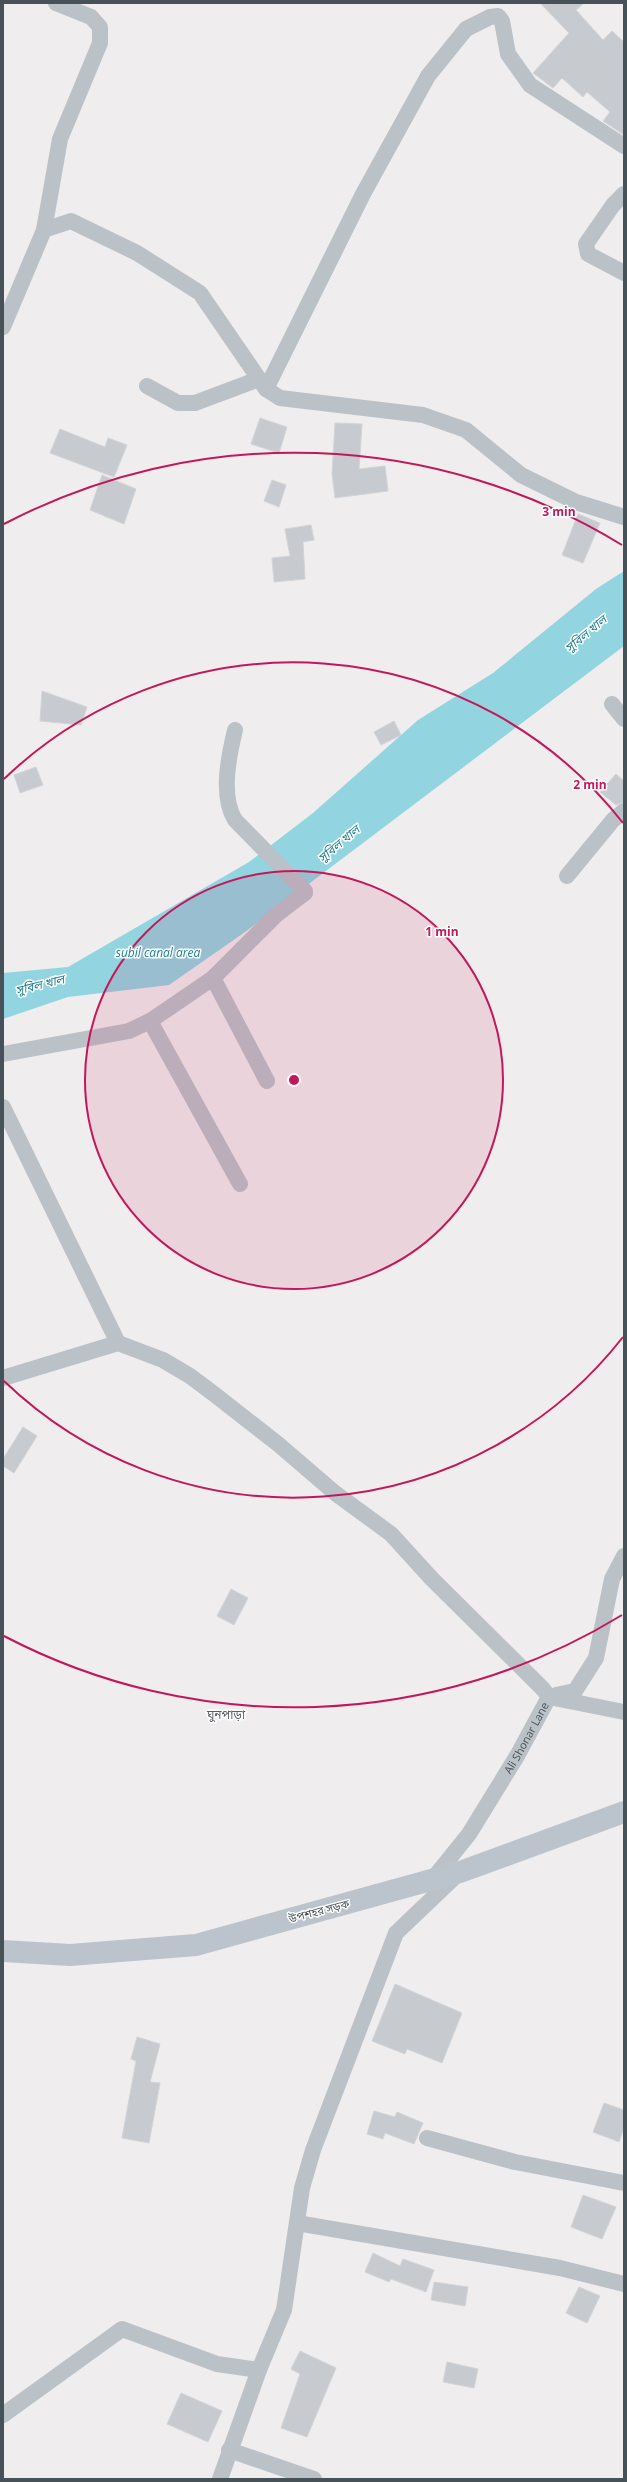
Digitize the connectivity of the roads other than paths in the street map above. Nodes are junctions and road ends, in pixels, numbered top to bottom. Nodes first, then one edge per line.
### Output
1 (56, 3) edge
2 (624, 146) edge
3 (624, 194) edge
4 (44, 230) junction
5 (624, 273) edge
6 (3, 327) edge
7 (262, 384) junction
8 (147, 386) dead end
9 (624, 517) edge
10 (612, 704) dead end
11 (624, 719) edge
12 (235, 730) dead end
13 (624, 811) edge
14 (567, 876) dead end
15 (213, 978) junction
16 (150, 1021) junction
17 (3, 1054) edge
18 (267, 1081) dead end
19 (3, 1107) edge
20 (240, 1184) dead end
21 (118, 1343) junction
22 (3, 1378) edge
23 (624, 1556) edge
24 (549, 1697) junction
25 (624, 1712) edge
26 (624, 1812) edge
27 (460, 1872) junction
28 (432, 1880) junction
29 (3, 1951) edge
30 (427, 2138) dead end
31 (624, 2183) edge
32 (297, 2223) junction
33 (624, 2284) edge
34 (259, 2370) junction
35 (3, 2416) edge
36 (229, 2450) junction
37 (220, 2479) edge
38 (314, 2479) edge

1 - 4 street
2 - 7 street
3 - 5 street
4 - 6 street
4 - 7 street
7 - 8 street
7 - 9 street
10 - 11 street
12 - 15 street
13 - 14 street
15 - 16 street
15 - 18 street
16 - 17 street
16 - 20 street
19 - 21 street
21 - 22 street
21 - 24 street
23 - 24 street, Ali Shonar Lane
24 - 25 street
24 - 28 street, Ali Shonar Lane
26 - 27 main road, উপশহর সড়ক
27 - 28 main road, উপশহর সড়ক
27 - 32 street
28 - 29 main road, উপশহর সড়ক
30 - 31 street
32 - 33 street
32 - 34 street
34 - 35 street
34 - 36 street
36 - 37 street
36 - 38 street

